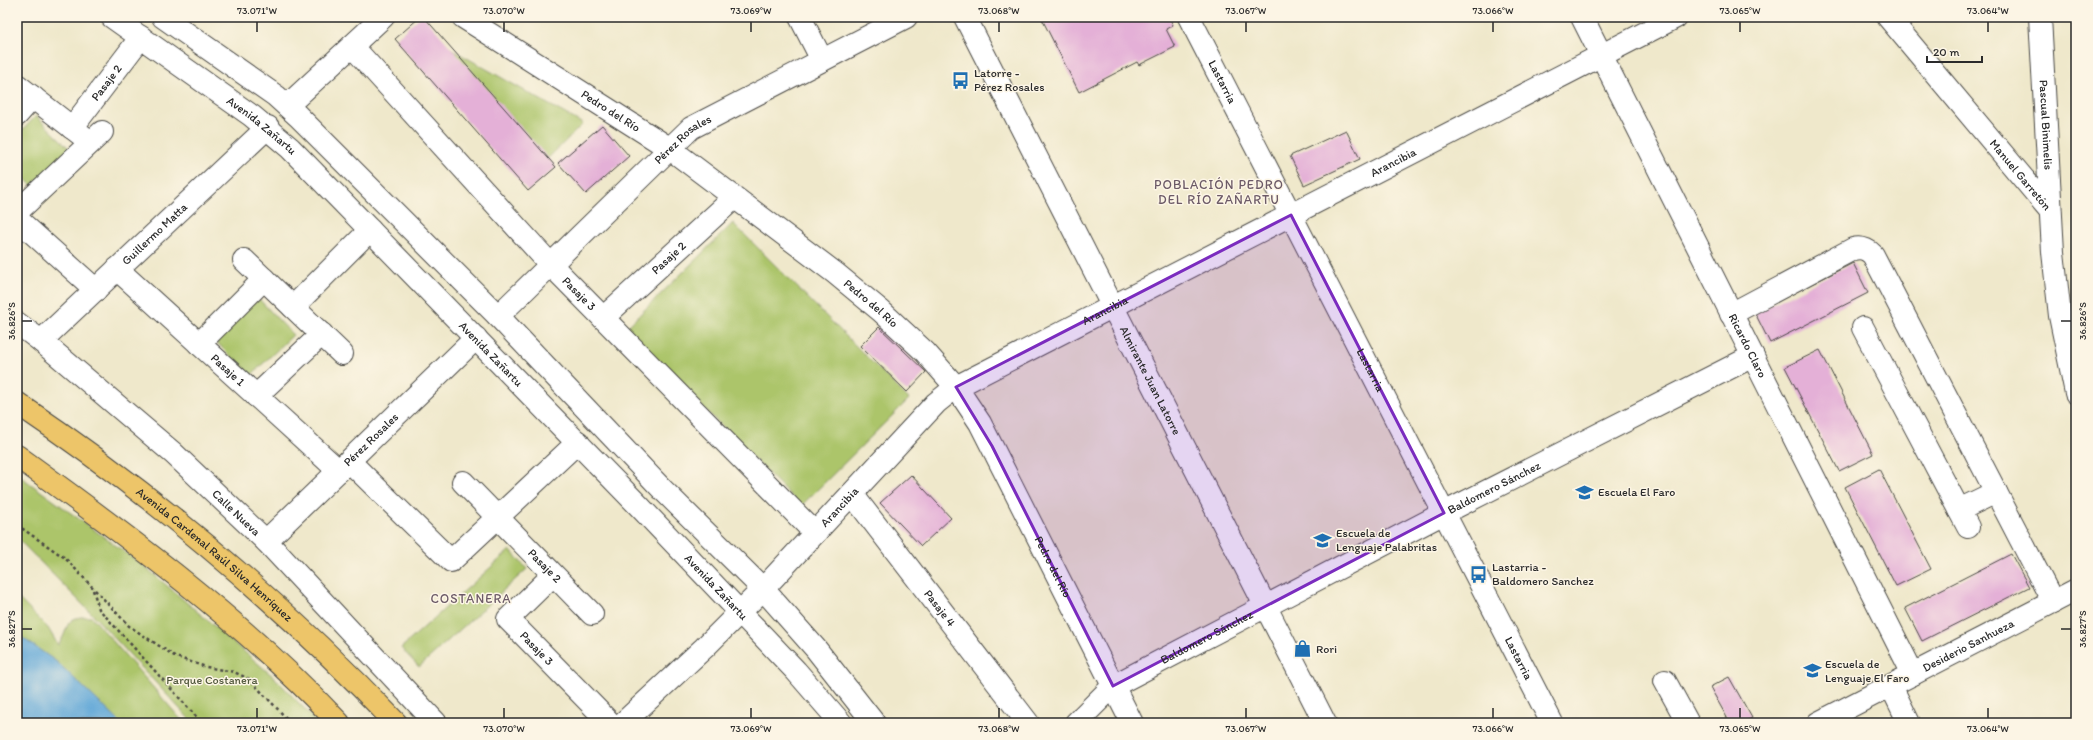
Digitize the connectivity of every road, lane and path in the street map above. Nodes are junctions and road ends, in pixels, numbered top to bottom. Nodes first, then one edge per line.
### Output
1 (112, 17) edge
2 (163, 17) edge
3 (382, 17) edge
4 (463, 17) edge
5 (800, 17) edge
6 (906, 17) edge
7 (965, 17) edge
8 (1189, 17) edge
9 (1582, 17) edge
10 (1676, 17) edge
11 (1888, 17) edge
12 (2040, 17) edge
13 (141, 37) junction
14 (352, 46) junction
15 (1601, 55) junction
16 (822, 60) junction
17 (25, 91) edge
18 (288, 105) junction
19 (17, 115) edge
20 (268, 127) junction
21 (72, 128) junction
22 (669, 148) junction
23 (734, 198) junction
24 (2049, 209) junction
25 (17, 212) edge
26 (1291, 215) junction
27 (17, 219) edge
28 (370, 230) junction
29 (244, 260) dead end
30 (550, 264) junction
31 (117, 269) junction
32 (264, 279) junction
33 (96, 290) junction
34 (1113, 306) junction
35 (292, 307) junction
36 (1731, 314) junction
37 (498, 316) junction
38 (603, 318) junction
39 (17, 323) edge
40 (1863, 328) dead end
41 (322, 334) junction
42 (476, 338) junction
43 (41, 341) junction
44 (199, 344) junction
45 (342, 354) dead end
46 (1753, 356) junction
47 (956, 386) junction
48 (2076, 393) edge
49 (256, 396) junction
50 (17, 404) edge
51 (578, 442) junction
52 (17, 456) edge
53 (344, 466) junction
54 (463, 482) dead end
55 (852, 494) junction
56 (1999, 499) junction
57 (1444, 513) junction
58 (498, 518) junction
59 (17, 525) edge
60 (815, 533) junction
61 (266, 541) junction
62 (553, 575) junction
63 (763, 589) junction
64 (93, 590) junction
65 (2076, 590) edge
66 (2053, 602) junction
67 (1265, 605) junction
68 (740, 612) junction
69 (592, 614) dead end
70 (1913, 674) junction
71 (1665, 681) dead end
72 (1113, 686) junction
73 (1890, 686) junction
74 (830, 719) edge
75 (202, 723) edge
76 (291, 723) edge
77 (340, 723) edge
78 (396, 723) edge
79 (436, 723) edge
80 (610, 723) edge
81 (623, 723) edge
82 (874, 723) edge
83 (1028, 723) edge
84 (1076, 723) edge
85 (1132, 723) edge
86 (1325, 723) edge
87 (1552, 723) edge
88 (1688, 723) edge
89 (1818, 723) edge
90 (1909, 723) edge

1 - 13 street, Avenida Zañartu
2 - 18 street
3 - 14 street
4 - 22 street, Pedro del Río
5 - 16 street
6 - 16 street, Pérez Rosales
7 - 34 street, Almirante Juan Latorre
8 - 26 street, Lastarria
9 - 15 street, Ricardo Claro
10 - 15 street, Arancibia
11 - 24 street, Manuel Garretón
12 - 24 street, Pascual Binimelis
13 - 20 street, Avenida Zañartu
13 - 21 street, Pasaje 2
14 - 18 street
14 - 30 street, Pasaje 3
15 - 26 street, Arancibia
15 - 36 street, Ricardo Claro
16 - 22 street, Pérez Rosales
17 - 19 street
17 - 21 street
18 - 37 street
20 - 28 street, Avenida Zañartu
20 - 31 street, Guillermo Matta
21 - 25 street
22 - 23 street, Pedro del Río
22 - 30 street, Pérez Rosales
23 - 38 street, Pasaje 2
23 - 47 street, Pedro del Río
24 - 48 street, Manuel Garretón
26 - 34 street, Arancibia
26 - 57 street, Lastarria
27 - 33 street
28 - 35 street
28 - 42 street, Avenida Zañartu
29 - 32 street
30 - 37 street, Pérez Rosales
30 - 38 street, Pasaje 3
31 - 33 street, Guillermo Matta
31 - 44 street, Pasaje 1
32 - 35 street
32 - 44 street
33 - 43 street, Guillermo Matta
34 - 47 street, Arancibia
34 - 67 street, Almirante Juan Latorre
35 - 41 street
36 - 46 street, Ricardo Claro
36 - 56 street
37 - 63 street
38 - 60 street, Pasaje 3
39 - 43 street, Calle Nueva
40 - 56 street
41 - 45 street
41 - 49 street
42 - 51 street, Avenida Zañartu
42 - 53 street, Pérez Rosales
43 - 61 street, Calle Nueva
44 - 49 street, Pasaje 1
46 - 57 street, Baldomero Sánchez
46 - 70 street, Ricardo Claro
47 - 55 street, Arancibia
47 - 72 street, Pedro del Río
49 - 53 street, Pasaje 1
50 - 78 main road, Avenida Cardenal Raúl Silva Henríquez
51 - 58 street
51 - 68 street, Avenida Zañartu
52 - 77 main road
53 - 58 street, Pasaje 1
53 - 61 street, Pérez Rosales
54 - 58 street, Pasaje 2
55 - 60 street, Arancibia
55 - 83 street, Pasaje 4
56 - 66 street
57 - 67 street, Baldomero Sánchez
57 - 87 street, Lastarria
58 - 62 street, Pasaje 2
59 - 64 path
60 - 63 street, Arancibia
61 - 79 street, Calle Nueva
62 - 69 street, Pasaje 2
62 - 80 street, Pasaje 3
63 - 68 street, Arancibia
63 - 82 street
64 - 75 path
64 - 76 path
65 - 66 street, Desiderio Sanhueza
66 - 70 street, Desiderio Sanhueza
67 - 72 street, Baldomero Sánchez
67 - 86 street, Almirante Juan Latorre
68 - 74 street, Avenida Zañartu
68 - 81 street, Arancibia
70 - 73 street, Desiderio Sanhueza
71 - 88 street
72 - 84 street, Baldomero Sánchez
72 - 85 street, Pedro del Río
73 - 89 street, Desiderio Sanhueza
73 - 90 street

